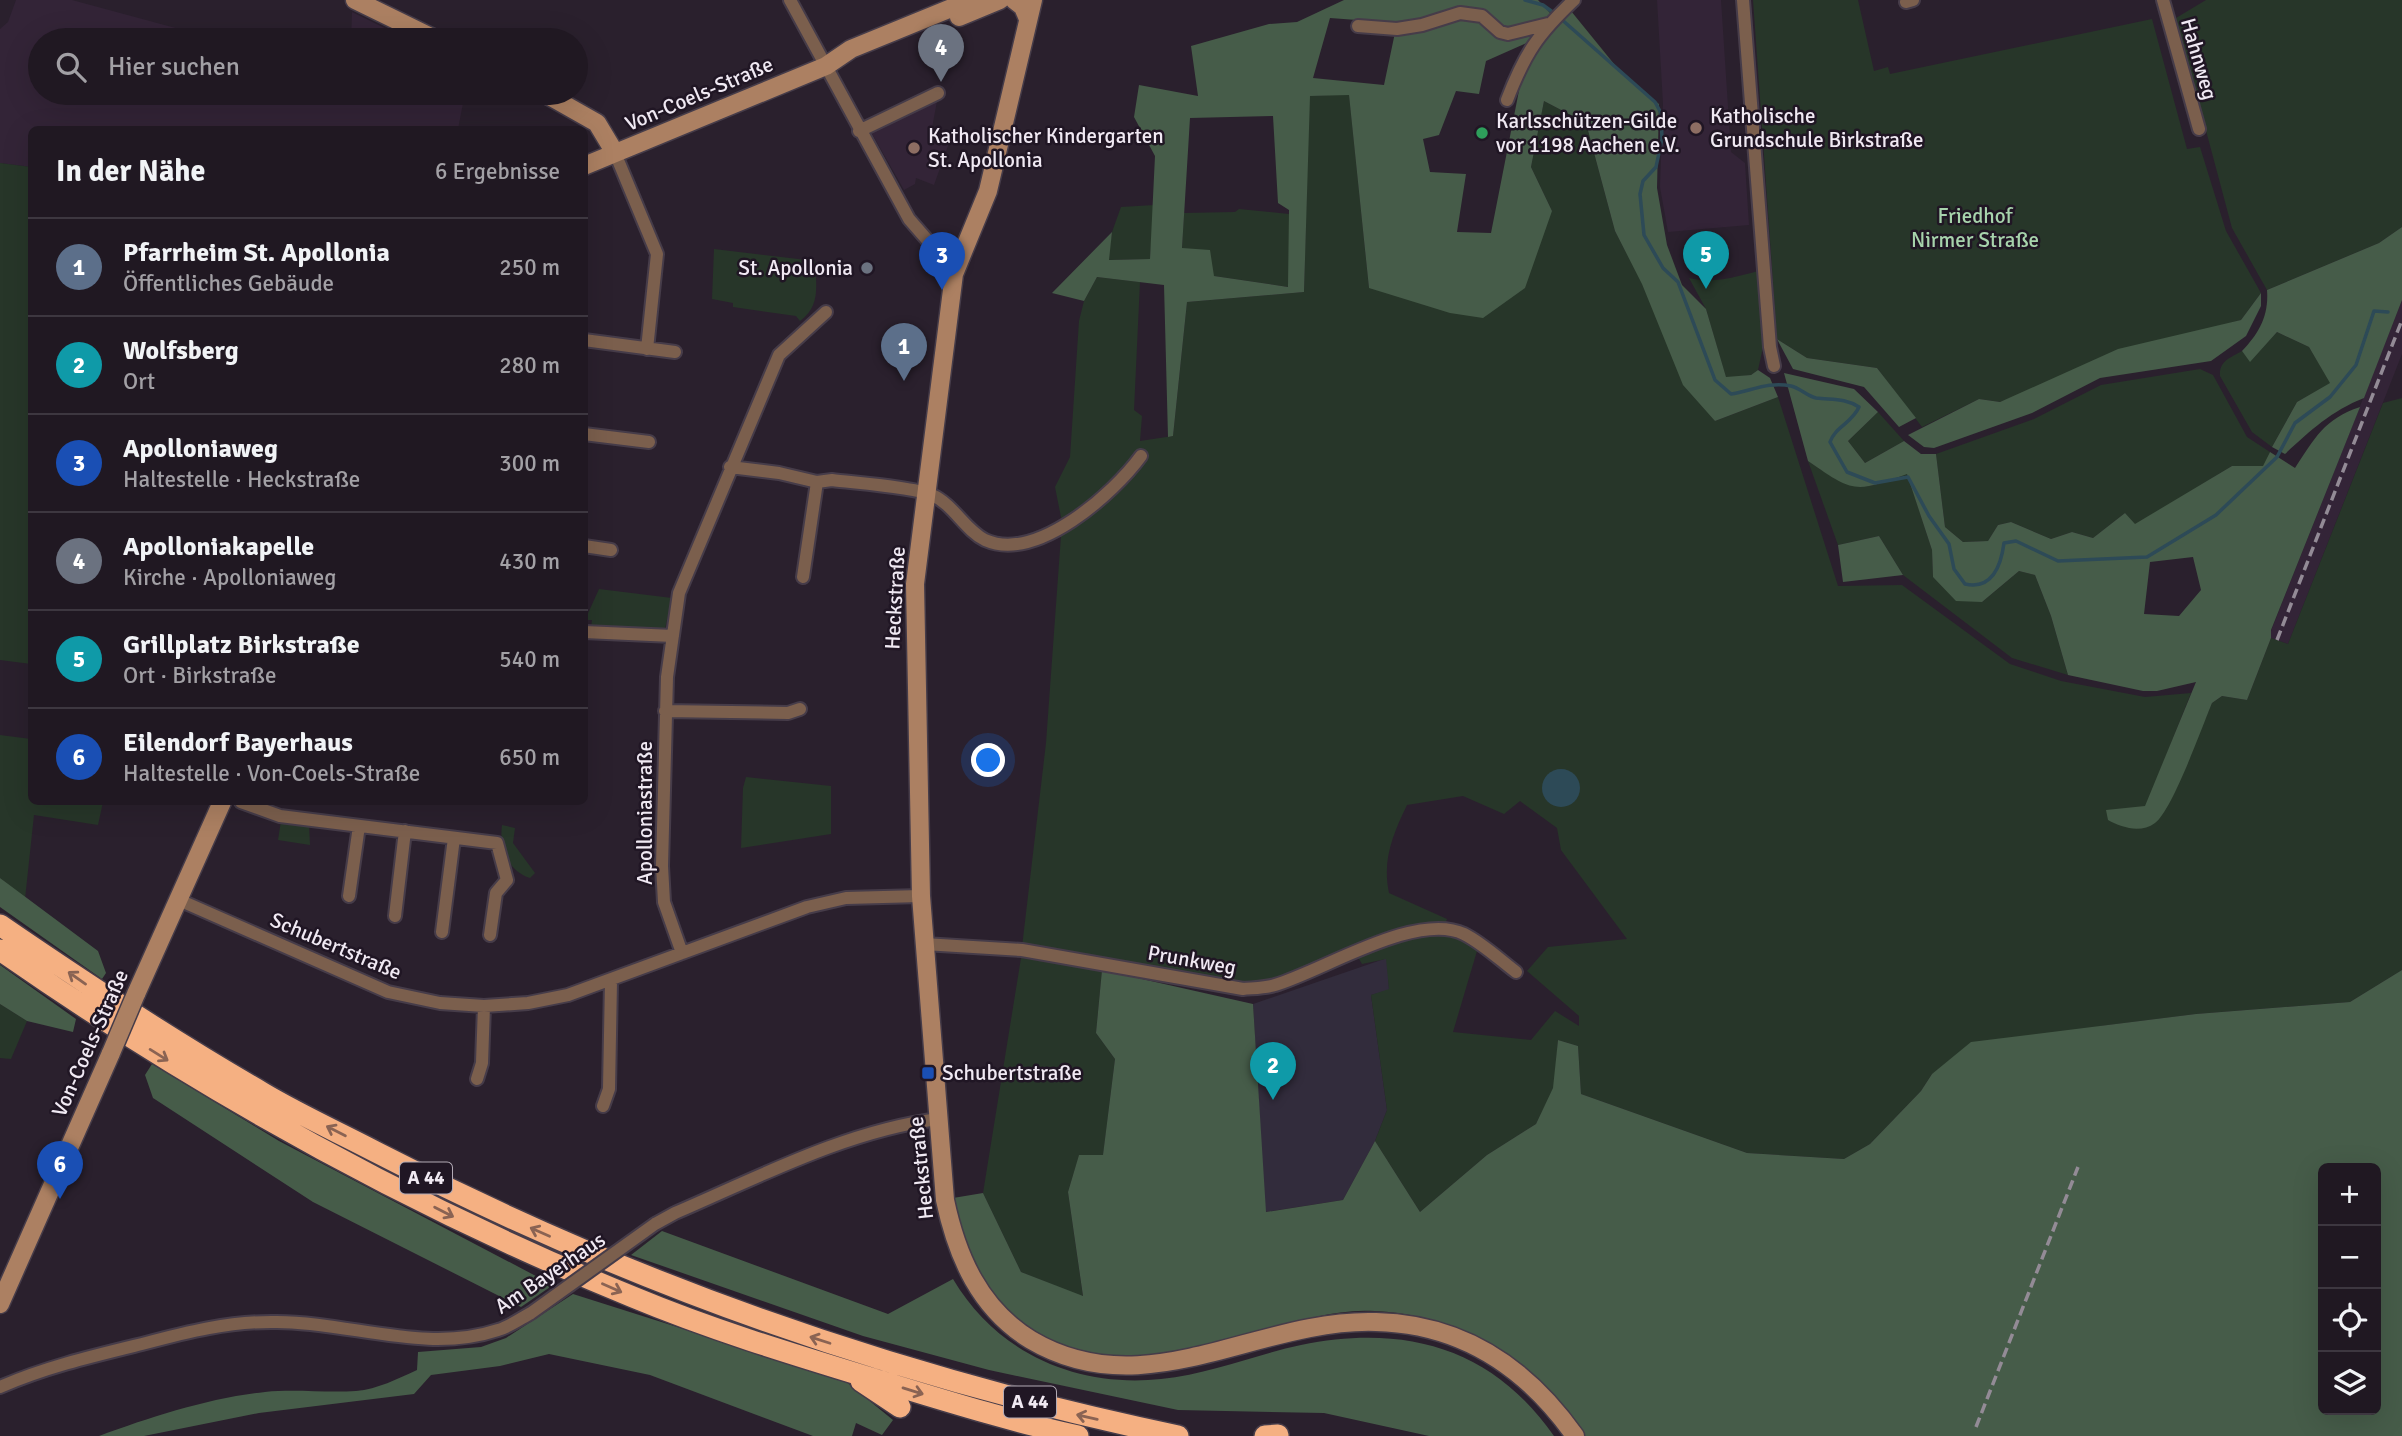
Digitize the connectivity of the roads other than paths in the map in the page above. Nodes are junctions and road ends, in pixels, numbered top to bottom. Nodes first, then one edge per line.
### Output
1 (355, 0) edge
2 (790, 0) edge
3 (971, 0) edge
4 (1013, 0) edge
5 (1033, 0) edge
6 (1574, 0) edge
7 (1743, 0) edge
8 (2163, 0) edge
9 (994, 1) edge
10 (1554, 18) junction
11 (1028, 19) junction
12 (1357, 26) dead end
13 (412, 28) edge
14 (829, 65) junction
15 (938, 93) dead end
16 (1507, 100) dead end
17 (565, 105) edge
18 (2199, 129) dead end
19 (859, 131) junction
20 (615, 153) junction
21 (588, 164) edge
22 (929, 242) dead end
23 (827, 312) dead end
24 (588, 341) edge
25 (647, 349) junction
26 (675, 352) dead end
27 (1774, 366) dead end
28 (588, 434) edge
29 (649, 442) dead end
30 (1141, 456) dead end
31 (730, 467) junction
32 (817, 482) junction
33 (926, 494) junction
34 (588, 547) edge
35 (611, 550) dead end
36 (803, 578) dead end
37 (588, 632) edge
38 (673, 636) junction
39 (800, 709) dead end
40 (665, 711) junction
41 (221, 805) edge
42 (249, 805) edge
43 (359, 826) junction
44 (405, 831) junction
45 (454, 838) junction
46 (349, 896) dead end
47 (921, 896) junction
48 (179, 900) junction
49 (395, 916) dead end
50 (0, 925) edge
51 (442, 932) dead end
52 (490, 935) dead end
53 (924, 944) junction
54 (0, 950) edge
55 (682, 953) junction
56 (1516, 972) dead end
57 (611, 981) junction
58 (484, 1006) junction
59 (477, 1079) dead end
60 (603, 1106) dead end
61 (938, 1119) junction
62 (0, 1304) edge
63 (848, 1371) junction
64 (0, 1387) edge
65 (900, 1407) dead end
66 (1078, 1436) edge
67 (1178, 1436) edge
68 (1575, 1436) edge

1 - 13 main road
2 - 14 street
3 - 14 main road, Von-Coels-Straße
4 - 11 main road
5 - 11 main road, Heckstraße
6 - 10 street
7 - 27 street
8 - 18 street, Hahnweg
9 - 14 main road, Von-Coels-Straße
10 - 12 street
10 - 16 street
11 - 33 main road, Heckstraße
14 - 19 street
14 - 20 main road, Von-Coels-Straße
15 - 19 street
17 - 20 main road
19 - 22 street
20 - 21 main road, Von-Coels-Straße
20 - 25 street
23 - 31 street, Apolloniastraße
24 - 25 street
25 - 26 street
28 - 29 street
30 - 33 street
31 - 32 street
31 - 38 street, Apolloniastraße
32 - 33 street
32 - 36 street
33 - 47 main road, Heckstraße
34 - 35 street
37 - 38 street
38 - 40 street, Apolloniastraße
39 - 40 street, Apolloniastraße
40 - 55 street, Apolloniastraße
41 - 48 main road, Von-Coels-Straße
42 - 43 street
43 - 44 street
43 - 46 street
44 - 45 street
44 - 49 street
45 - 51 street
45 - 52 street
47 - 53 main road, Heckstraße
47 - 55 street, Schubertstraße
48 - 58 street, Schubertstraße
48 - 62 main road, Von-Coels-Straße, bridge
67 -> 50 highway, A 44
53 - 56 street, Prunkweg
53 - 61 main road, Heckstraße
54 -> 63 highway, A 44
55 - 57 street, Schubertstraße
57 - 58 street, Schubertstraße
57 - 60 street
58 - 59 street
61 - 64 street, Am Bayerhaus, bridge
61 - 68 main road, Heckstraße
63 - 65 highway
63 -> 66 highway, A 44

